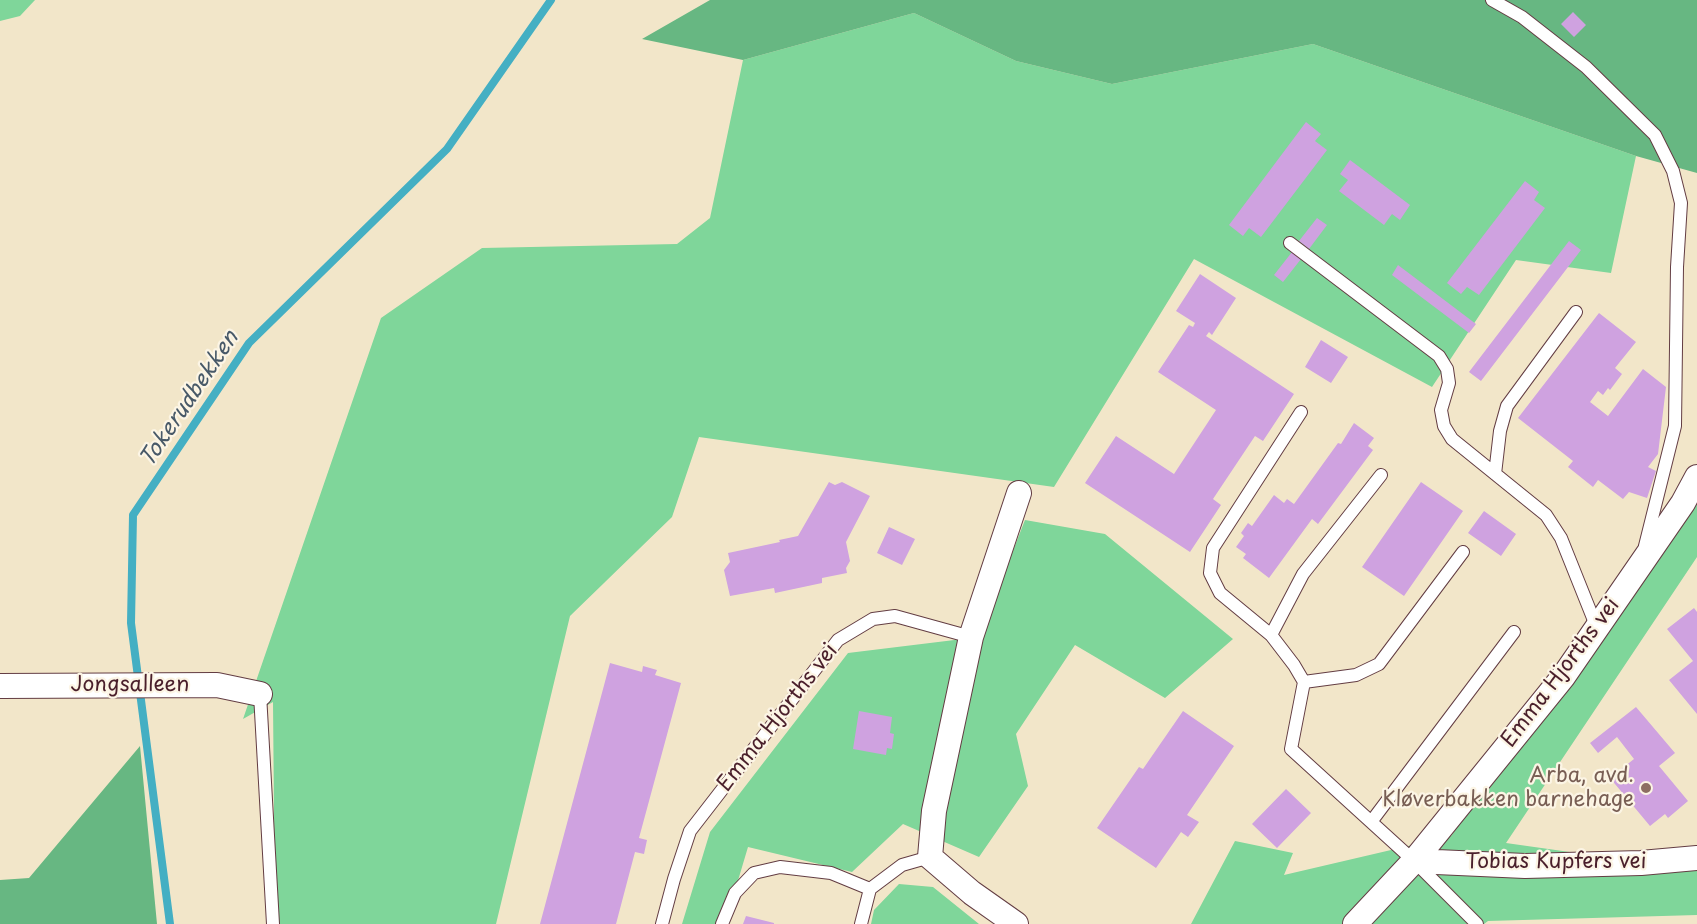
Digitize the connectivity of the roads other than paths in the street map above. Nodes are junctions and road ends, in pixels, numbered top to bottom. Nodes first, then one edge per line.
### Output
1 (1492, 0) edge
2 (1290, 243) dead end
3 (1576, 312) dead end
4 (1301, 412) dead end
5 (1495, 474) junction
6 (1381, 475) dead end
7 (1697, 477) edge
8 (1018, 493) dead end
9 (1463, 552) dead end
10 (1639, 568) junction
11 (1597, 628) junction
12 (1514, 632) dead end
13 (1271, 635) junction
14 (971, 637) junction
15 (1304, 682) junction
16 (0, 686) edge
17 (260, 694) joint
18 (1371, 822) junction
19 (930, 857) junction
20 (1697, 858) edge
21 (1414, 861) junction
22 (870, 889) junction
23 (273, 924) edge
24 (662, 924) edge
25 (722, 924) edge
26 (861, 924) edge
27 (1016, 924) edge
28 (1355, 924) edge
29 (1477, 924) edge

1 - 10 lane
2 - 5 lane
3 - 5 lane
4 - 13 lane
5 - 11 lane
6 - 13 lane
7 - 10 street, Emma Hjorths vei
8 - 14 street
9 - 15 lane
10 - 11 street, Emma Hjorths vei
11 - 21 street, Emma Hjorths vei
12 - 18 lane
13 - 15 lane
14 - 19 street
14 - 24 lane, Emma Hjorths vei
15 - 18 lane
16 - 17 street, Jongsalleen
17 - 23 lane
18 - 21 lane
19 - 22 lane
19 - 27 street
20 - 21 street, Tobias Kupfers vei
21 - 28 street, Emma Hjorths vei
21 - 29 lane
22 - 25 lane
22 - 26 lane

